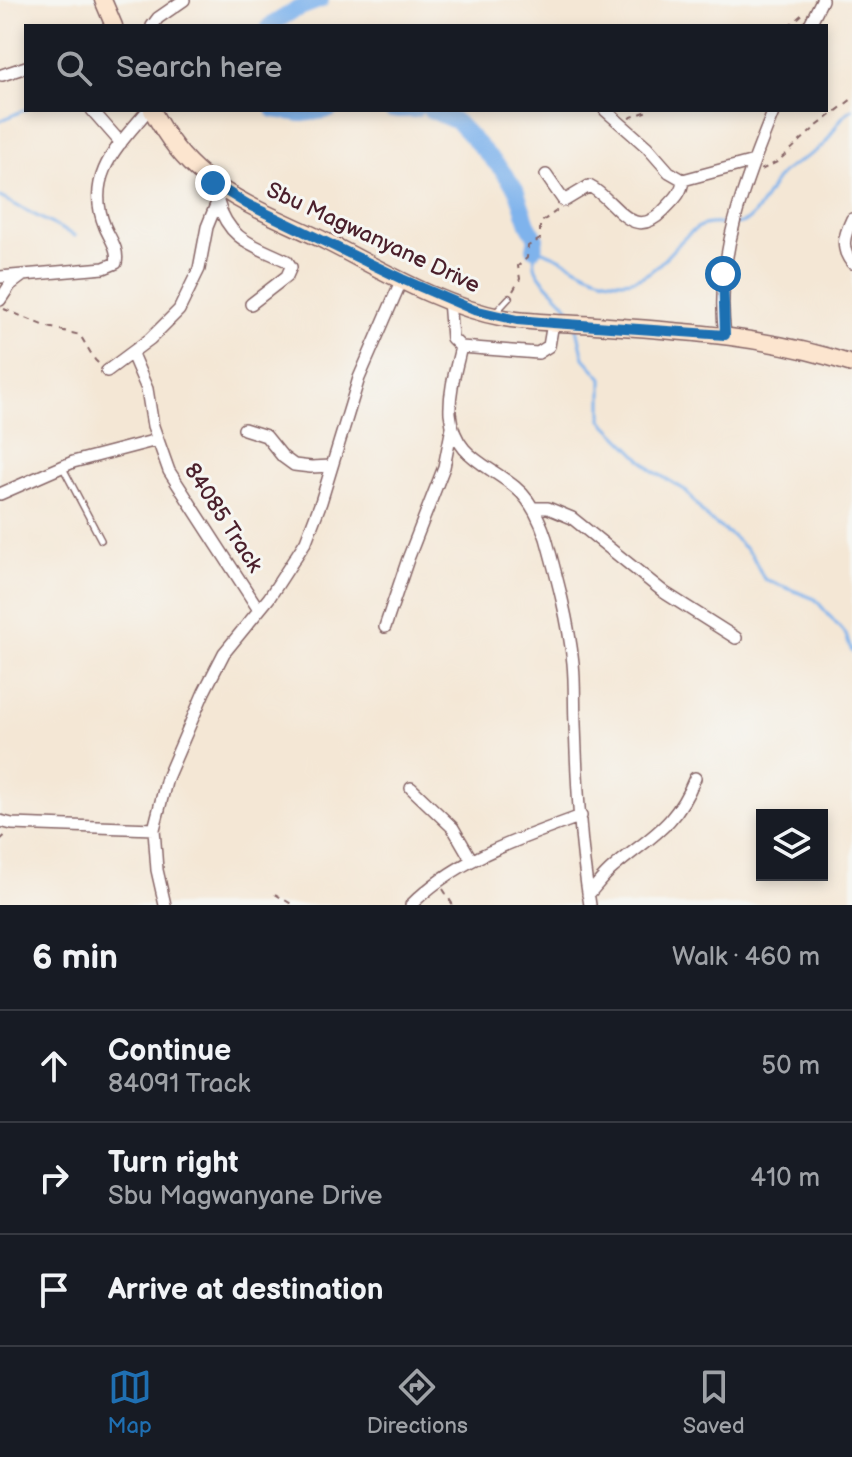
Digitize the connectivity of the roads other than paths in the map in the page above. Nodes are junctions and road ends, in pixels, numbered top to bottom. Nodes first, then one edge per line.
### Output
1 (103, 0) edge
2 (184, 0) edge
3 (822, 0) edge
4 (113, 24) edge
5 (154, 24) edge
6 (810, 24) edge
7 (24, 68) edge
8 (2, 75) edge
9 (94, 112) edge
10 (148, 112) edge
11 (151, 112) edge
12 (607, 112) edge
13 (773, 112) edge
14 (121, 143) junction
15 (754, 161) junction
16 (546, 175) dead end
17 (683, 180) junction
18 (220, 196) junction
19 (852, 219) edge
20 (852, 263) edge
21 (23, 275) junction
22 (0, 277) edge
23 (402, 279) junction
24 (509, 298) road end
25 (0, 300) edge
26 (449, 300) junction
27 (251, 304) dead end
28 (493, 315) junction
29 (557, 323) junction
30 (725, 335) junction
31 (461, 347) junction
32 (132, 354) junction
33 (852, 364) edge
34 (107, 371) road end
35 (452, 427) junction
36 (244, 429) dead end
37 (157, 440) junction
38 (332, 466) junction
39 (63, 468) junction
40 (0, 494) edge
41 (533, 508) junction
42 (101, 540) dead end
43 (259, 610) junction
44 (385, 627) dead end
45 (736, 638) dead end
46 (695, 778) dead end
47 (411, 788) dead end
48 (581, 816) junction
49 (0, 821) edge
50 (154, 829) junction
51 (471, 859) junction
52 (589, 900) edge
53 (165, 905) edge
54 (411, 905) edge

1 - 4 main road
2 - 5 street
3 - 6 street
7 - 8 street
9 - 14 street
10 - 14 street
11 - 18 main road, Sbu Magwanyane Drive
12 - 17 street
13 - 15 street
14 - 21 street
15 - 17 street
15 - 30 street
16 - 17 street
18 - 23 main road, Sbu Magwanyane Drive
18 - 27 street
18 - 32 street
19 - 20 street
21 - 22 street
21 - 25 street
23 - 26 main road, Sbu Magwanyane Drive
23 - 38 street
24 - 28 lane
26 - 28 main road, Sbu Magwanyane Drive
26 - 31 street
28 - 29 main road, Sbu Magwanyane Drive
29 - 30 main road, Sbu Magwanyane Drive
29 - 31 street
30 - 33 main road, Sbu Magwanyane Drive
31 - 35 street
32 - 34 street
32 - 37 street, 84085 Track
35 - 41 street
35 - 44 street
36 - 38 street
37 - 39 street
37 - 43 street, 84085 Track
38 - 43 street
39 - 40 street
39 - 42 lane
41 - 45 street
41 - 48 street
43 - 50 street
46 - 52 street
47 - 51 street
48 - 51 street
48 - 52 street
49 - 50 street
50 - 53 street
51 - 54 street

